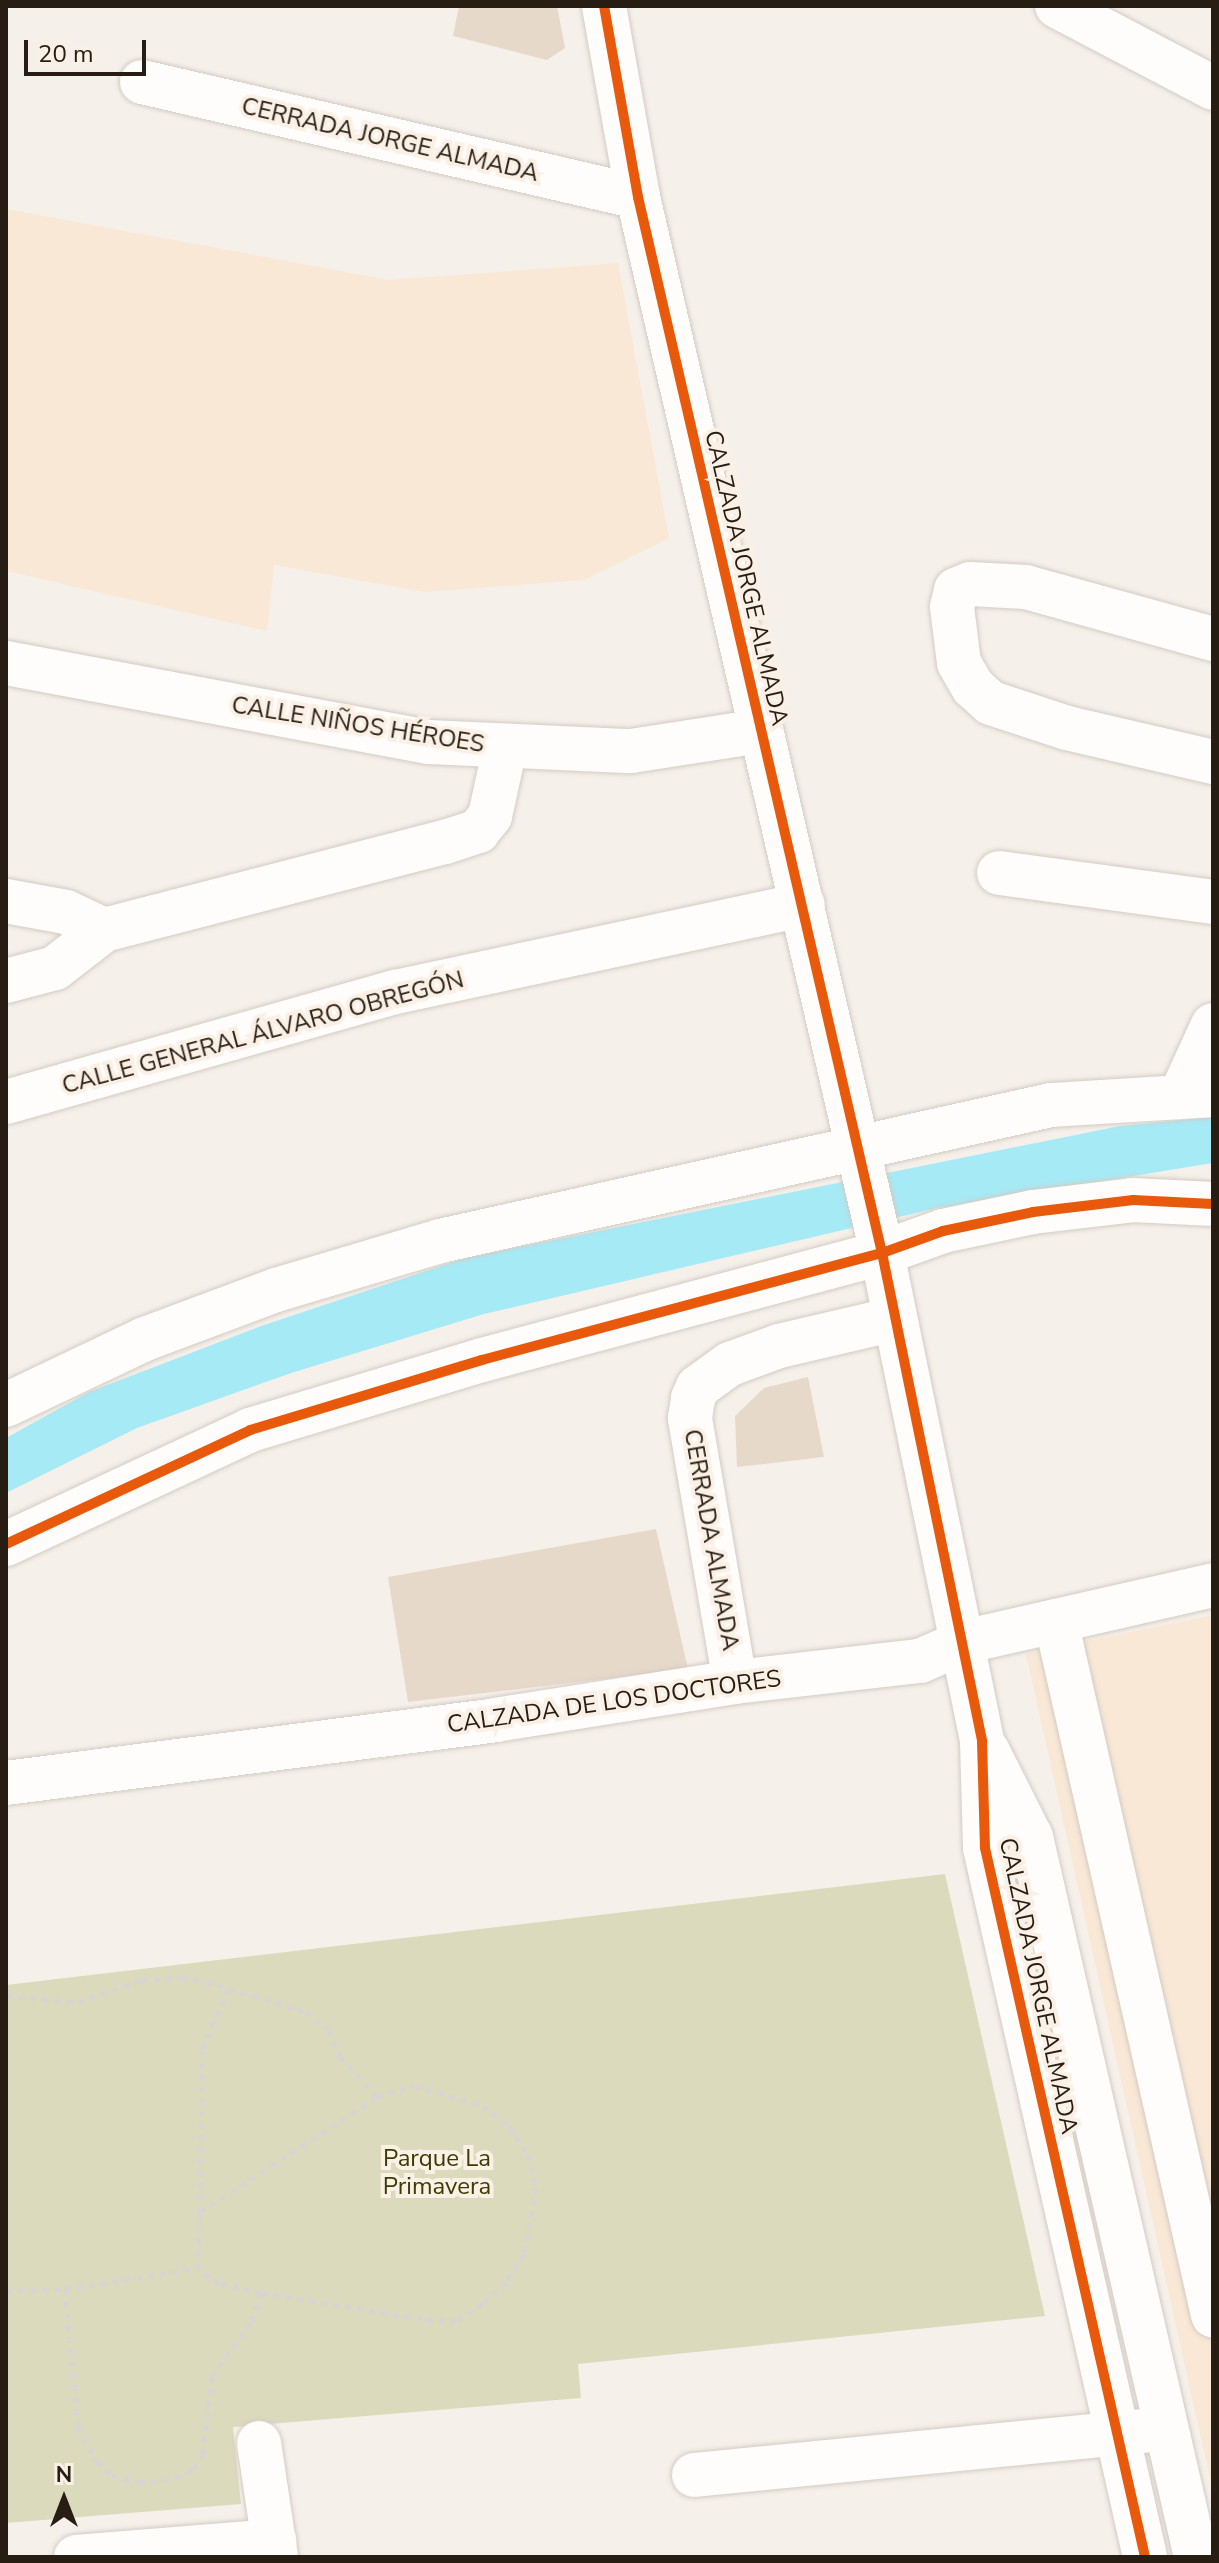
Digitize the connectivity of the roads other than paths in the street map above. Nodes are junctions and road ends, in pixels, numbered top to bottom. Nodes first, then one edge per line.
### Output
1 (604, 6) edge
2 (1057, 6) edge
3 (142, 82) dead end
4 (1213, 88) edge
5 (638, 197) junction
6 (1213, 639) edge
7 (6, 663) edge
8 (760, 731) junction
9 (505, 748) junction
10 (1213, 762) edge
11 (999, 873) dead end
12 (6, 901) edge
13 (1213, 902) edge
14 (803, 905) junction
15 (104, 930) junction
16 (6, 981) edge
17 (1213, 1025) edge
18 (1196, 1096) edge
19 (6, 1102) edge
20 (858, 1152) junction
21 (1213, 1204) edge
22 (880, 1243) junction
23 (895, 1319) junction
24 (6, 1405) edge
25 (6, 1544) edge
26 (1213, 1585) edge
27 (1056, 1621) junction
28 (963, 1642) junction
29 (735, 1682) junction
30 (982, 1741) junction
31 (6, 1783) edge
32 (1213, 2315) edge
33 (1170, 2426) junction
34 (1119, 2436) junction
35 (259, 2443) dead end
36 (694, 2475) dead end
37 (275, 2549) edge
38 (76, 2557) edge
39 (1145, 2557) edge
40 (1196, 2557) edge

1 - 5 street, CALZADA JORGE ALMADA
2 - 4 street
3 - 5 street, CERRADA JORGE ALMADA
5 - 8 street, CALZADA JORGE ALMADA
6 - 10 street
7 - 9 street, CALLE NIÑOS HÉROES
8 - 9 street, CALLE NIÑOS HÉROES
8 - 14 street, CALZADA JORGE ALMADA
9 - 15 street
11 - 13 street
12 - 15 street
14 - 19 street, CALLE GENERAL ÁLVARO OBREGÓN
14 - 20 street, CALZADA JORGE ALMADA
15 - 16 street
17 - 18 street
18 - 20 street
20 - 22 street, CALZADA JORGE ALMADA
20 - 24 street
21 - 22 street
22 - 23 street, CALZADA JORGE ALMADA
22 - 25 street
23 - 28 street, CALZADA JORGE ALMADA
23 - 29 street, CERRADA ALMADA
26 - 27 street, CALZADA DE LOS DOCTORES
27 - 28 street, CALZADA DE LOS DOCTORES
27 - 32 street
28 - 29 street, CALZADA DE LOS DOCTORES
28 - 30 street, CALZADA JORGE ALMADA
29 - 31 street, CALZADA DE LOS DOCTORES
30 - 33 street, CALZADA JORGE ALMADA
30 - 34 street, CALZADA JORGE ALMADA
33 - 34 street
33 - 40 street, CALZADA JORGE ALMADA
34 - 36 street
34 - 39 street, CALZADA JORGE ALMADA
35 - 37 street
37 - 38 street

